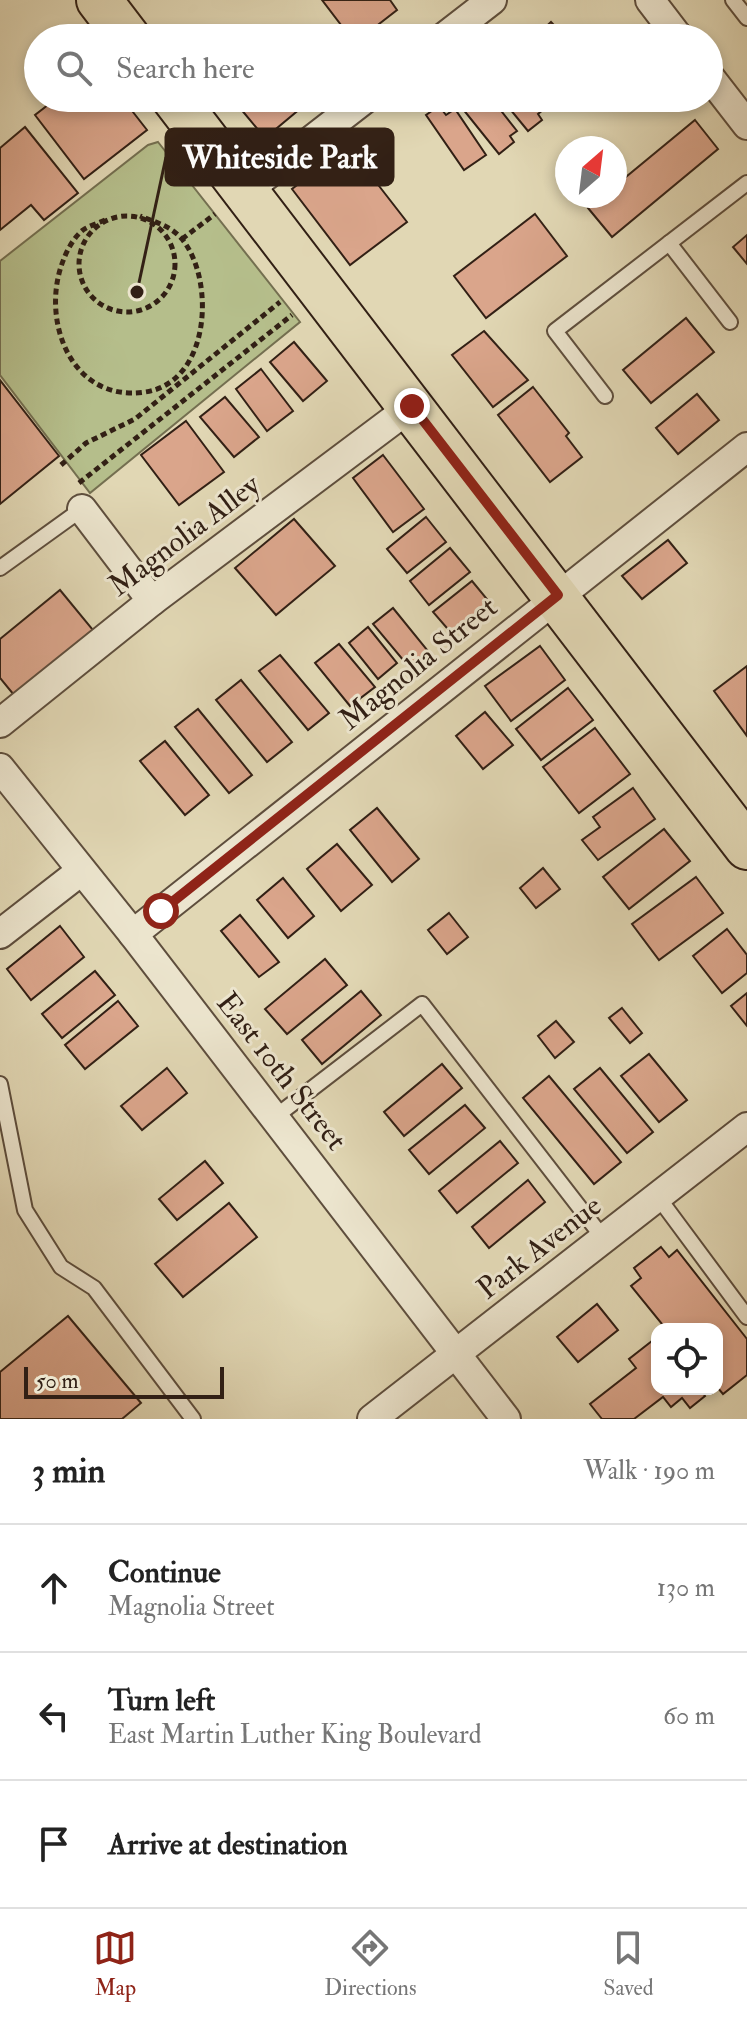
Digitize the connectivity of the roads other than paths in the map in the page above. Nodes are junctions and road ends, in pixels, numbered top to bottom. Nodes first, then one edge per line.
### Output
1 (99, 0) edge
2 (492, 0) edge
3 (650, 0) edge
4 (733, 0) edge
5 (747, 18) edge
6 (117, 24) edge
7 (461, 24) edge
8 (668, 24) edge
9 (723, 94) edge
10 (181, 112) edge
11 (348, 112) edge
12 (747, 125) edge
13 (747, 183) edge
14 (230, 203) junction
15 (669, 243) junction
16 (730, 322) dead end
17 (605, 396) dead end
18 (412, 406) junction
19 (747, 447) edge
20 (79, 497) joint
21 (0, 568) edge
22 (558, 595) junction
23 (152, 601) junction
24 (0, 723) edge
25 (0, 768) edge
26 (747, 847) edge
27 (81, 871) junction
28 (0, 934) edge
29 (133, 934) junction
30 (0, 1084) edge
31 (275, 1117) junction
32 (747, 1127) edge
33 (658, 1197) junction
34 (604, 1239) junction
35 (747, 1317) edge
36 (457, 1354) junction
37 (193, 1419) edge
38 (372, 1419) edge
39 (506, 1419) edge

1 - 6 main road
2 - 7 street
3 - 8 street
4 - 5 lane
9 - 12 street
10 - 14 main road
11 - 14 street
13 - 15 lane
14 - 18 main road
15 - 16 lane
15 - 17 lane
18 - 22 main road
18 - 23 street, Magnolia Alley
19 - 22 street, Magnolia Street
20 - 21 lane
20 - 23 street
22 - 26 main road
22 - 29 street, Magnolia Street
23 - 24 street, Magnolia Alley
25 - 27 street, East 10th Street
27 - 28 street
27 - 29 street, East 10th Street
29 - 31 street, East 10th Street
30 - 37 lane
31 - 34 lane
31 - 36 street, East 10th Street
32 - 33 street, Park Avenue
33 - 34 street, Park Avenue
33 - 35 lane
34 - 36 street, Park Avenue
36 - 38 street, Park Avenue
36 - 39 street, East 10th Street

